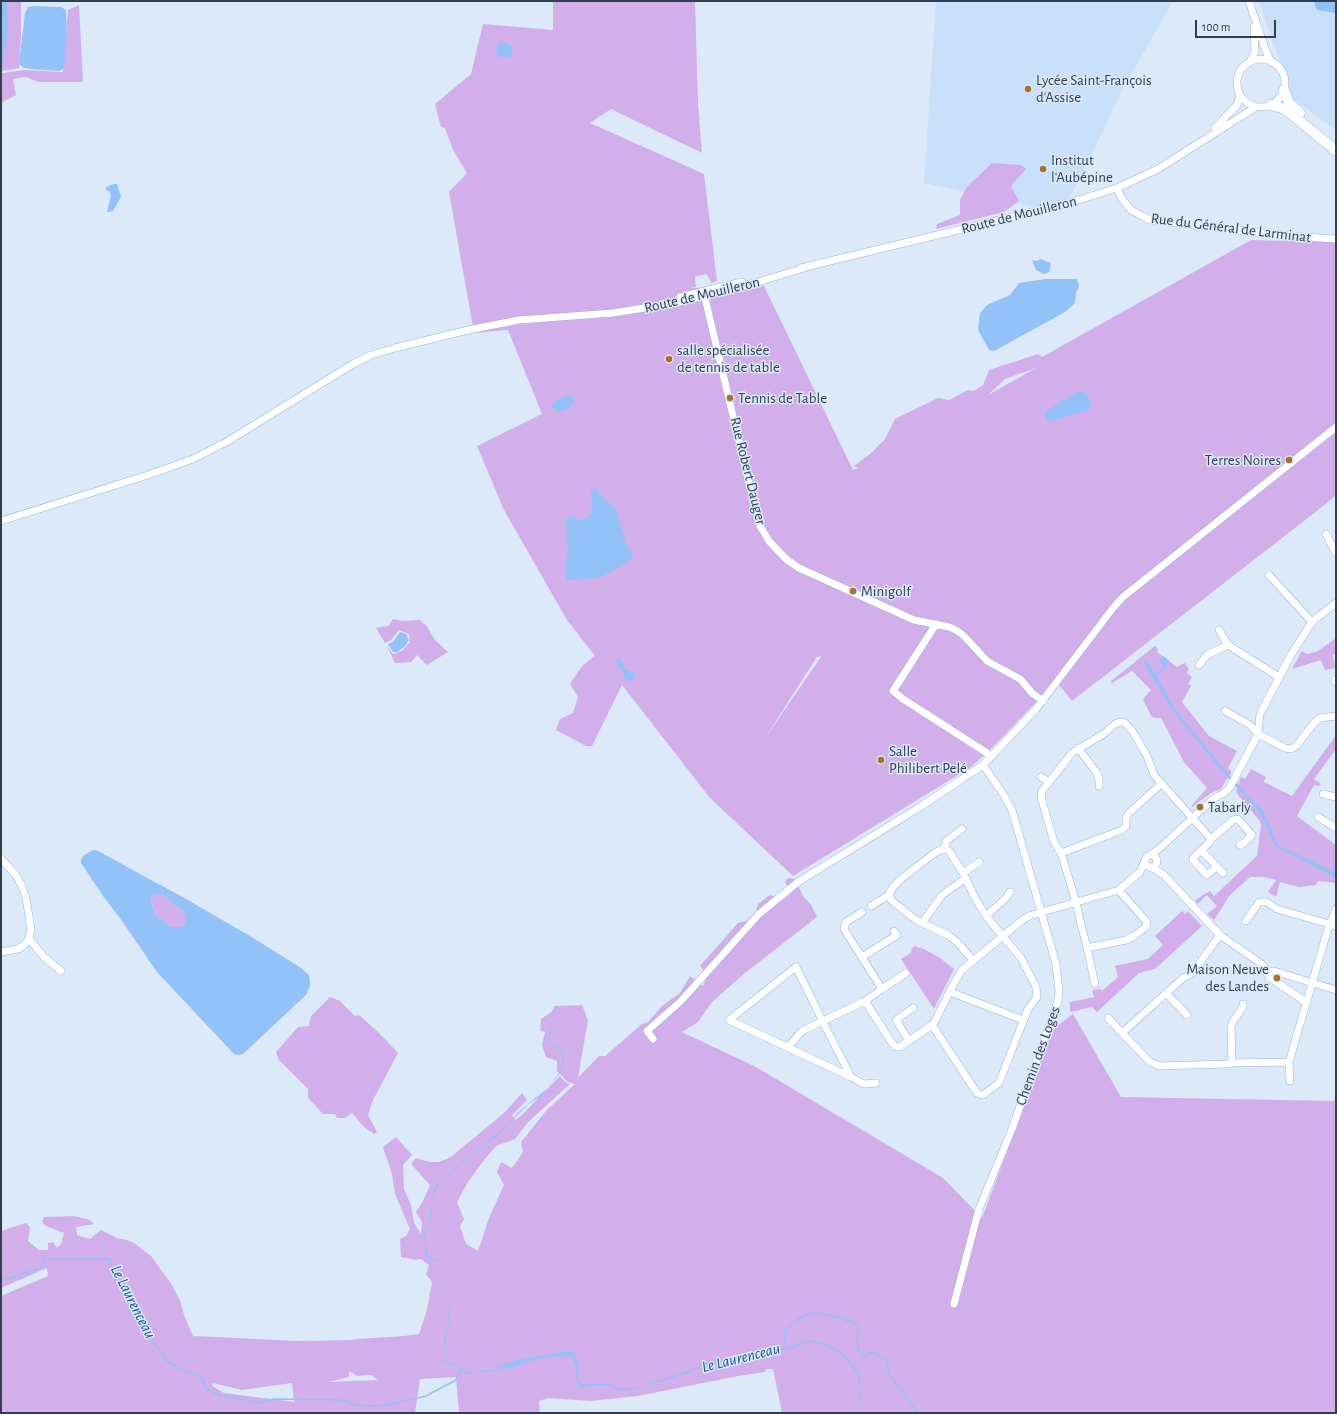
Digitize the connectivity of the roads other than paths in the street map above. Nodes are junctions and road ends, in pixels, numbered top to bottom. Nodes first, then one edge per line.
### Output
1 (1249, 1) edge
2 (1252, 13) junction
3 (1250, 62) junction
4 (1271, 62) junction
5 (1284, 90) junction
6 (1240, 94) junction
7 (1271, 105) junction
8 (1256, 107) junction
9 (1198, 142) junction
10 (1336, 142) edge
11 (1336, 151) edge
12 (1117, 188) junction
13 (1336, 239) edge
14 (804, 268) junction
15 (741, 282) junction
16 (694, 294) junction
17 (705, 295) junction
18 (631, 310) junction
19 (1336, 427) edge
20 (1, 521) edge
21 (1326, 534) dead end
22 (1336, 553) edge
23 (1269, 574) dead end
24 (1336, 603) edge
25 (1312, 622) junction
26 (936, 624) junction
27 (1219, 630) dead end
28 (1228, 645) junction
29 (1199, 665) dead end
30 (1279, 677) junction
31 (1043, 701) junction
32 (1224, 711) dead end
33 (1336, 716) edge
34 (1258, 734) junction
35 (1078, 748) junction
36 (989, 759) junction
37 (983, 765) junction
38 (1041, 777) dead end
39 (1049, 782) junction
40 (1161, 784) junction
41 (1099, 786) dead end
42 (1323, 794) dead end
43 (1336, 797) edge
44 (1318, 817) dead end
45 (1193, 818) junction
46 (1336, 828) edge
47 (962, 829) dead end
48 (1211, 839) junction
49 (1240, 845) dead end
50 (945, 848) junction
51 (1160, 848) junction
52 (1201, 850) junction
53 (1061, 853) junction
54 (1148, 858) junction
55 (1, 859) edge
56 (979, 862) dead end
57 (1155, 864) junction
58 (1217, 866) junction
59 (1140, 872) junction
60 (1223, 874) dead end
61 (965, 875) junction
62 (1119, 890) junction
63 (1010, 892) dead end
64 (889, 895) junction
65 (1076, 902) junction
66 (871, 906) dead end
67 (1336, 909) edge
68 (862, 912) dead end
69 (1042, 912) junction
70 (986, 916) junction
71 (1246, 921) dead end
72 (922, 922) junction
73 (1333, 925) edge
74 (894, 931) dead end
75 (1220, 935) junction
76 (1003, 936) junction
77 (29, 940) junction
78 (1087, 948) junction
79 (1, 952) edge
80 (862, 957) junction
81 (973, 960) junction
82 (61, 971) dead end
83 (1265, 971) junction
84 (906, 973) dead end
85 (1312, 983) junction
86 (1095, 984) dead end
87 (882, 989) junction
88 (1336, 990) edge
89 (950, 992) junction
90 (1166, 993) junction
91 (865, 1001) junction
92 (1307, 1002) junction
93 (1243, 1004) dead end
94 (913, 1008) dead end
95 (1187, 1015) dead end
96 (1108, 1018) dead end
97 (1023, 1020) junction
98 (823, 1021) junction
99 (932, 1025) junction
100 (1122, 1033) junction
101 (653, 1039) dead end
102 (909, 1041) junction
103 (788, 1047) junction
104 (1232, 1062) junction
105 (1290, 1062) junction
106 (851, 1078) junction
107 (1290, 1081) dead end
108 (876, 1083) dead end
109 (954, 1304) dead end

1 - 2 street
2 - 3 street
2 - 4 street
3 - 4 street
3 - 6 street
4 - 5 street
5 - 7 street
5 - 10 highway
6 - 8 street
6 - 9 street
7 - 8 street
7 - 11 highway
8 - 9 street
9 - 12 street, Route de Mouilleron
12 - 13 street, Rue du Général de Larminat
12 - 14 street, Route de Mouilleron
14 - 15 street, Route de Mouilleron
14 - 17 street, Route de Mouilleron
15 - 16 street, Route de Mouilleron
15 - 17 street
16 - 17 street
16 - 18 street, Route de Mouilleron
17 - 18 street, Route de Mouilleron
17 - 26 street, Rue Robert Dauger
18 - 20 street
19 - 31 street
21 - 22 street
23 - 25 street
24 - 25 street
25 - 30 street
26 - 31 street, Rue Robert Dauger
26 - 36 street
27 - 28 street
28 - 29 street
28 - 30 street
30 - 34 street
31 - 36 street
32 - 34 street
33 - 34 street
34 - 45 street
35 - 39 street
35 - 40 street
35 - 41 street
36 - 37 street
37 - 69 street, Chemin des Loges
37 - 101 street
38 - 39 street
39 - 53 street
40 - 45 street
40 - 53 street
42 - 43 street
44 - 46 street
45 - 48 street
45 - 51 street
47 - 50 street
48 - 49 street
48 - 52 street
50 - 61 street
50 - 64 street
51 - 54 street
51 - 57 street
52 - 58 street
52 - 58 street
53 - 65 street
54 - 57 street
54 - 57 street
54 - 59 street
55 - 77 street
56 - 61 street
57 - 59 street
57 - 75 street
58 - 60 street
59 - 62 street
61 - 70 street
61 - 72 street
62 - 65 street
62 - 78 street
63 - 70 street
64 - 66 street
64 - 72 street
65 - 69 street
65 - 78 street
67 - 73 street
68 - 80 street
69 - 76 street
69 - 109 street, Chemin des Loges
70 - 76 street
71 - 73 street
72 - 81 street
73 - 85 street
74 - 80 street
75 - 83 street
75 - 90 street
76 - 81 street
76 - 97 street
77 - 79 street
77 - 82 street
78 - 86 street
80 - 87 street
81 - 89 street
83 - 85 street
83 - 92 street
84 - 87 street
85 - 88 street
85 - 92 street
87 - 91 street
89 - 97 street
89 - 99 street
90 - 95 street
90 - 100 street
91 - 98 street
91 - 102 street
92 - 105 street
93 - 104 street
94 - 102 street
96 - 100 street
97 - 99 street
98 - 103 street
98 - 103 street
98 - 106 street
99 - 102 street
100 - 104 street
103 - 106 street
104 - 105 street
105 - 107 street
106 - 108 street

